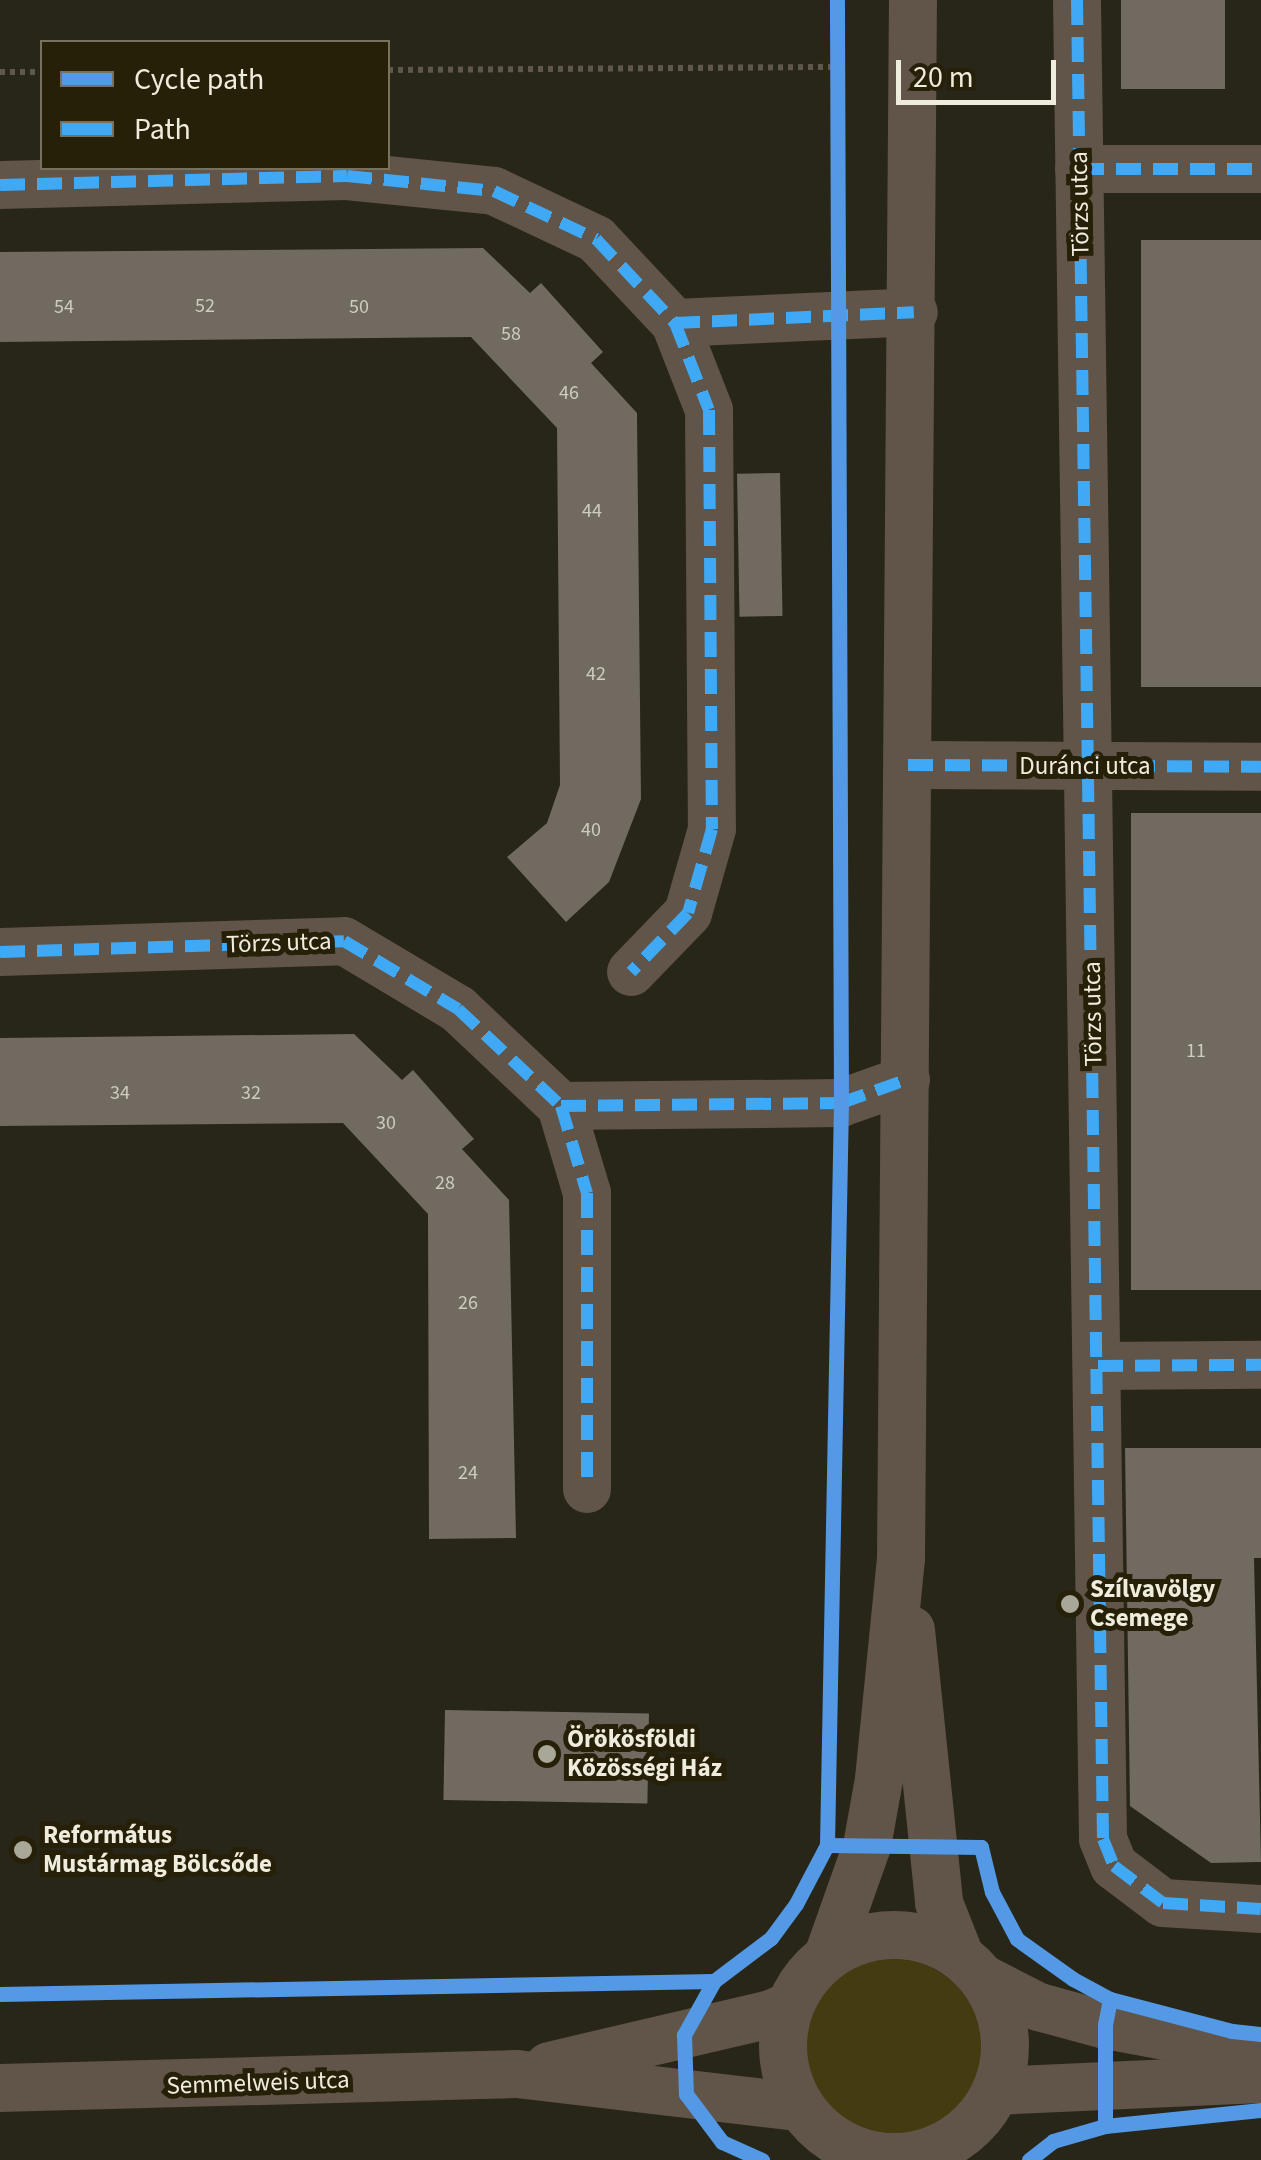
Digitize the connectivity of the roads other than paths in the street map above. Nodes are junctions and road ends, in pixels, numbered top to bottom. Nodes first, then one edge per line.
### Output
1 (913, 0) edge
2 (1077, 0) edge
3 (1079, 169) junction
4 (1261, 169) edge
5 (0, 185) edge
6 (914, 312) junction
7 (675, 324) junction
8 (908, 765) junction
9 (1090, 767) junction
10 (1261, 767) edge
11 (0, 952) edge
12 (631, 972) dead end
13 (906, 1080) junction
14 (561, 1106) junction
15 (1261, 1365) edge
16 (1098, 1366) junction
17 (587, 1489) dead end
18 (901, 1559) junction
19 (1261, 1909) edge
20 (828, 1956) junction
21 (971, 1967) junction
22 (789, 2006) junction
23 (1261, 2054) edge
24 (517, 2074) junction
25 (1261, 2079) edge
26 (0, 2088) edge
27 (996, 2091) junction
28 (800, 2106) junction
29 (941, 2153) edge
30 (860, 2156) edge

1 - 6 street
2 - 3 street, Törzs utca
3 - 4 street
3 - 9 street, Törzs utca
5 - 7 street
6 - 7 street
6 - 8 street
7 - 12 street
8 - 9 street, Duránci utca
8 - 13 street
9 - 10 street, Duránci utca
9 - 16 street, Törzs utca
11 - 14 street, Törzs utca
13 - 14 street
13 - 18 street
14 - 17 street
15 - 16 street
16 - 19 street, Törzs utca
18 - 20 street
18 - 21 street
20 - 21 street
20 - 22 street
21 - 23 street
21 - 27 street
22 - 24 street, Semmelweis utca
22 - 28 street
24 - 26 street, Semmelweis utca
24 - 28 street, Semmelweis utca
25 - 27 street
27 - 29 street
28 - 30 street
29 - 30 street

